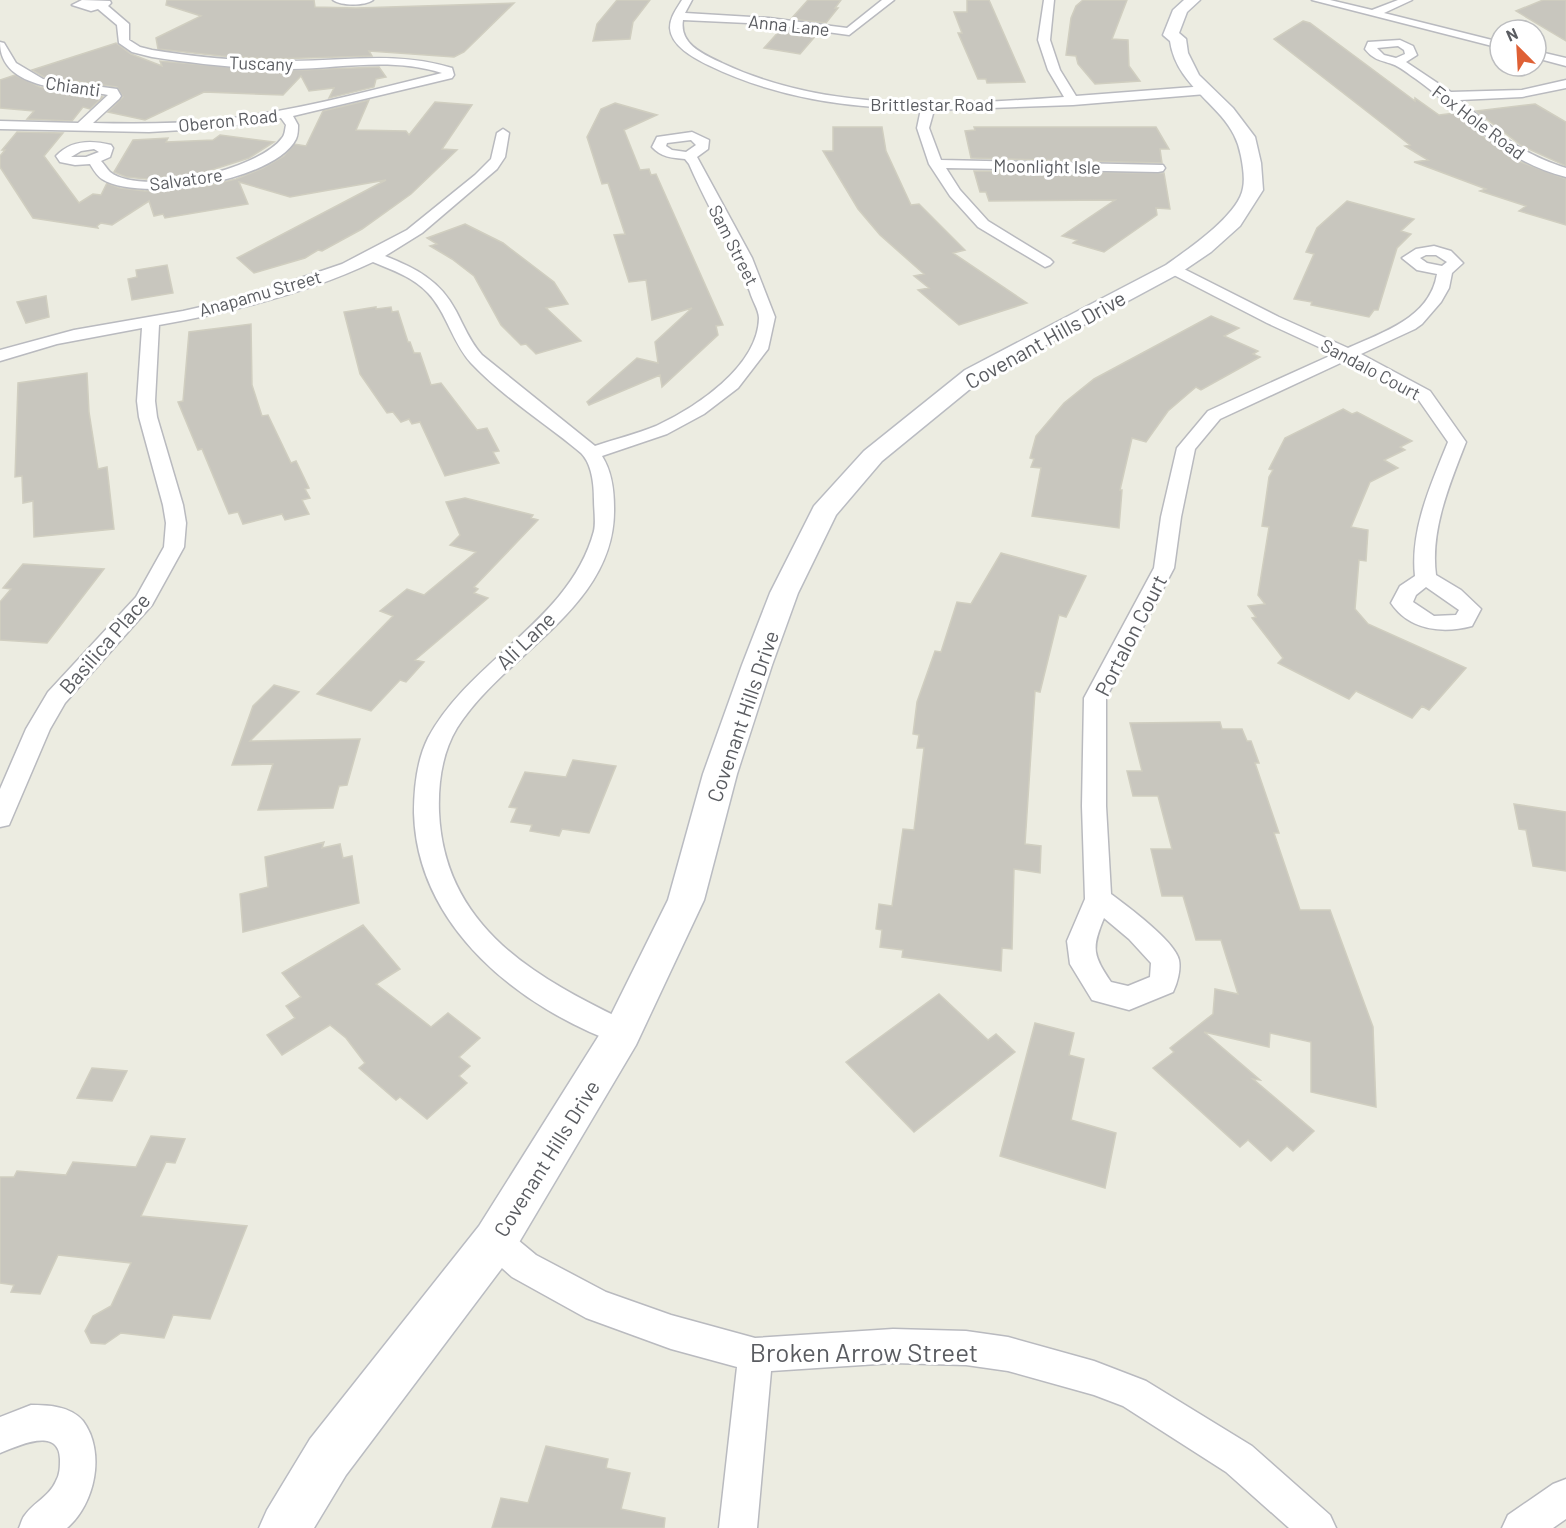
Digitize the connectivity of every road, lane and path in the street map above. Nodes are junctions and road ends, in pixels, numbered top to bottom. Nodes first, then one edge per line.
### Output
1 (338, 0) edge
2 (368, 0) edge
3 (687, 0) edge
4 (889, 0) edge
5 (1049, 0) edge
6 (1317, 0) edge
7 (1407, 0) edge
8 (98, 2) edge
9 (1200, 6) edge
10 (1375, 13) junction
11 (677, 16) junction
12 (1488, 42) edge
13 (0, 45) edge
14 (1548, 57) edge
15 (1398, 62) dead end
16 (1566, 62) edge
17 (448, 71) joint
18 (1566, 84) edge
19 (1206, 90) junction
20 (1448, 96) junction
21 (1073, 101) junction
22 (928, 107) junction
23 (285, 114) junction
24 (0, 124) edge
25 (82, 126) junction
26 (503, 133) dead end
27 (689, 156) dead end
28 (93, 159) dead end
29 (936, 164) junction
30 (1158, 168) dead end
31 (1566, 173) edge
32 (372, 256) junction
33 (1045, 262) dead end
34 (1173, 269) junction
35 (1445, 271) dead end
36 (151, 321) junction
37 (1348, 354) junction
38 (0, 356) edge
39 (592, 453) junction
40 (1426, 578) dead end
41 (0, 818) edge
42 (1098, 899) dead end
43 (622, 1033) junction
44 (495, 1241) junction
45 (755, 1355) junction
46 (0, 1435) edge
47 (1566, 1497) edge
48 (38, 1528) edge
49 (285, 1528) edge
50 (738, 1528) edge
51 (1317, 1528) edge
52 (1521, 1528) edge

1 - 2 street
3 - 11 street
4 - 11 street, Anna Lane
5 - 21 street
6 - 10 street
7 - 10 street
8 - 17 street, Tuscany
9 - 19 street, Covenant Hills Drive
10 - 12 street
11 - 22 street, Brittlestar Road
13 - 25 street, Chianti
14 - 16 street
15 - 20 street, Fox Hole Road
17 - 23 street, Oberon Road
18 - 20 street
19 - 21 street, Brittlestar Road
19 - 34 street, Covenant Hills Drive
20 - 31 street, Fox Hole Road
21 - 22 street, Brittlestar Road
22 - 29 street
23 - 25 street, Oberon Road
23 - 28 street, Salvatore
24 - 25 street, Oberon Road
26 - 32 street, Anapamu Street
27 - 39 street, Sam Street
29 - 30 street, Moonlight Isle
29 - 33 street
32 - 36 street, Anapamu Street
32 - 39 street
34 - 37 street, Sandalo Court
34 - 43 street, Covenant Hills Drive
35 - 37 street, Portalon Court
36 - 38 street, Anapamu Street
36 - 41 street, Basilica Place
37 - 40 street, Sandalo Court
37 - 42 street, Portalon Court
39 - 43 street, Ali Lane
43 - 44 street, Covenant Hills Drive
44 - 45 street, Broken Arrow Street
44 - 49 street, Covenant Hills Drive
45 - 50 street
45 - 51 street, Broken Arrow Street
46 - 48 street
47 - 52 street

